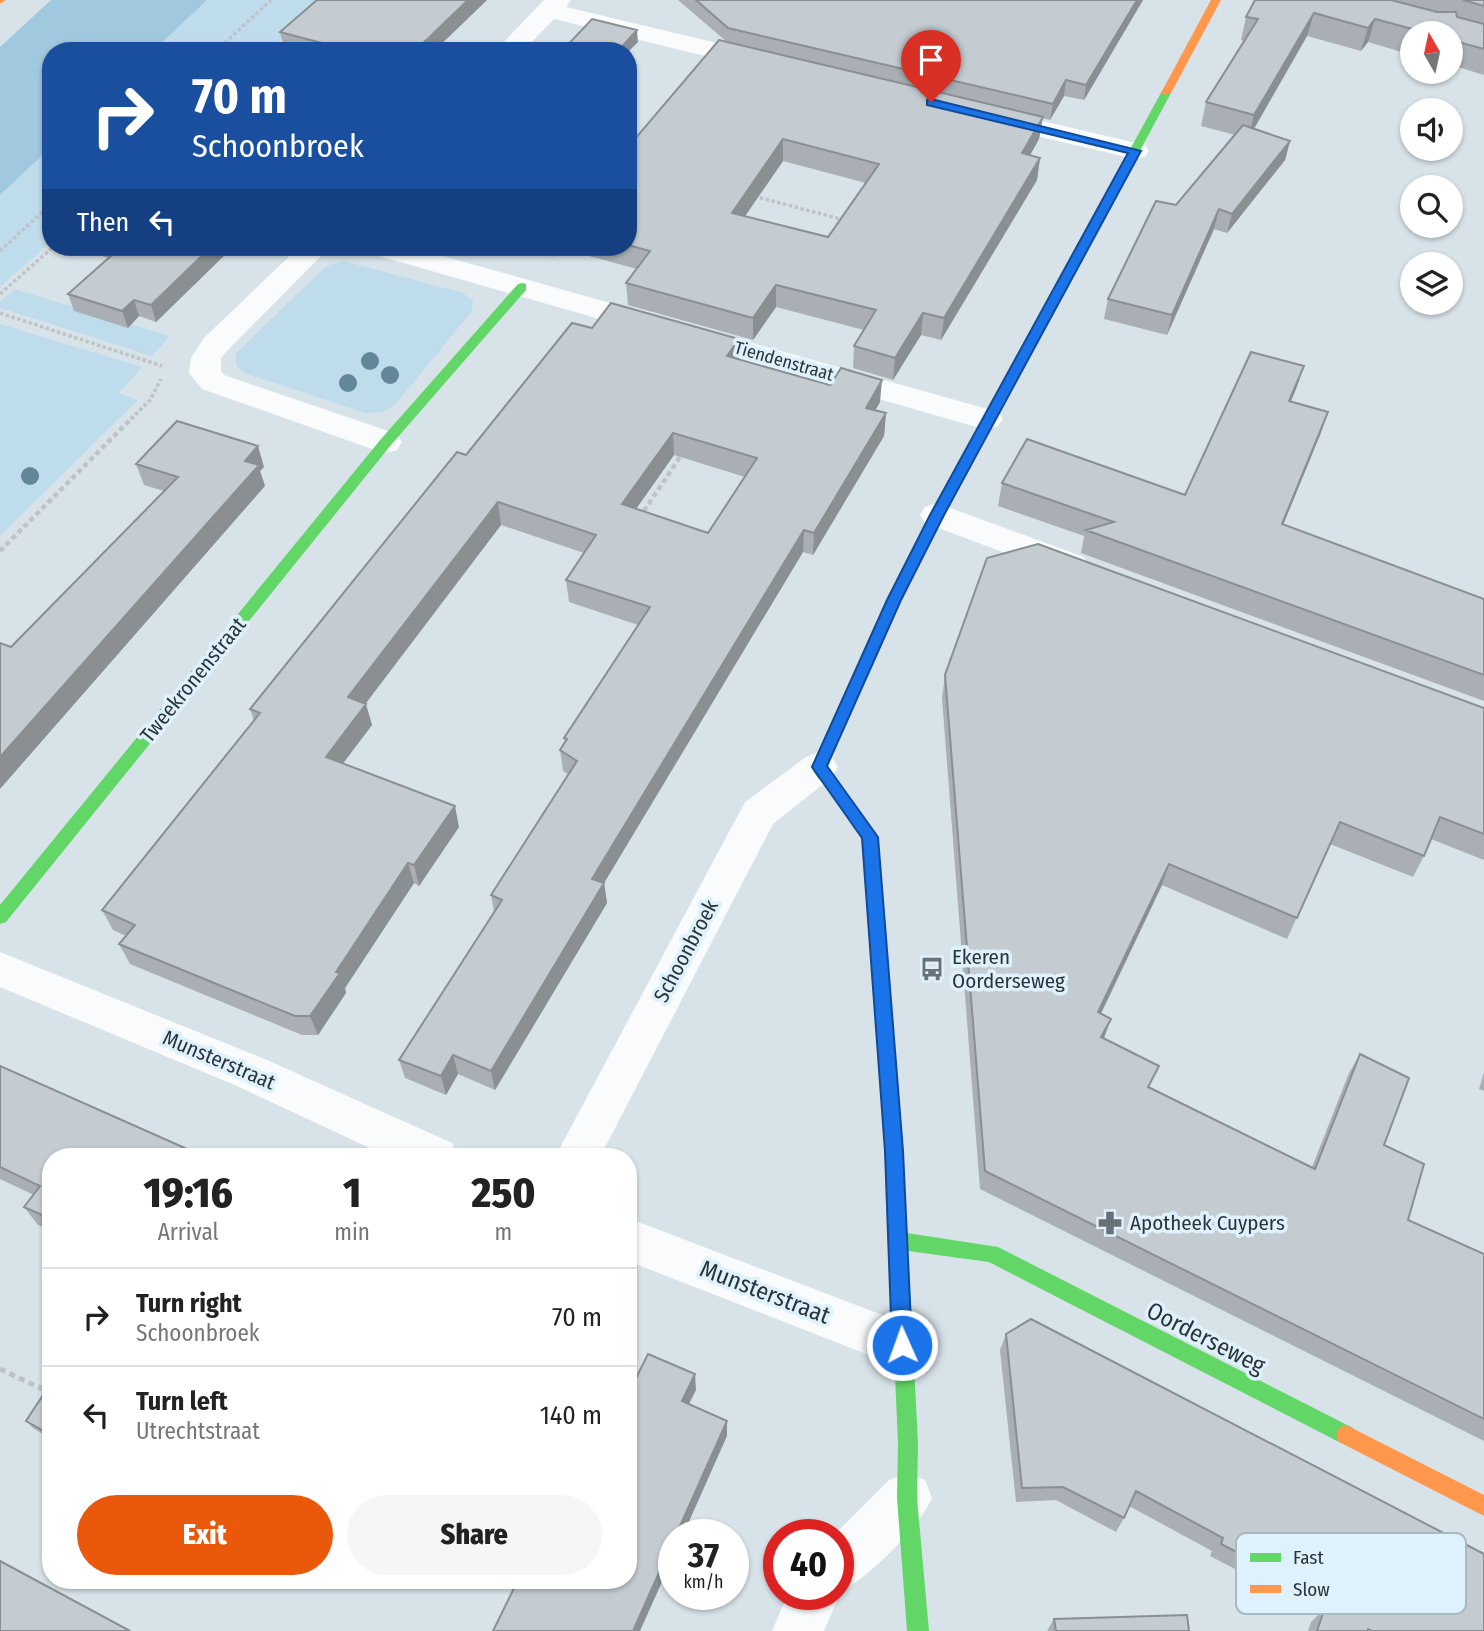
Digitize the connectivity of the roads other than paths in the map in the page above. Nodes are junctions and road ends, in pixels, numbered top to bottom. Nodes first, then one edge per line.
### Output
1 (1216, 0) edge
2 (553, 5) edge
3 (517, 42) edge
4 (784, 68) edge
5 (963, 111) edge
6 (1135, 151) junction
7 (306, 256) edge
8 (411, 256) edge
9 (522, 287) junction
10 (987, 419) junction
11 (386, 442) junction
12 (937, 515) junction
13 (1106, 579) edge
14 (819, 767) junction
15 (0, 917) edge
16 (0, 969) edge
17 (416, 1148) edge
18 (582, 1148) edge
19 (898, 1241) junction
20 (637, 1242) edge
21 (902, 1345) junction
22 (907, 1499) junction
23 (1484, 1506) edge
24 (854, 1551) edge
25 (807, 1610) edge
26 (798, 1631) edge
27 (918, 1631) edge

1 - 6 street, Schoonbroek
2 - 3 street
2 - 4 street
5 - 6 street
6 - 10 street, Schoonbroek
7 - 11 street
8 - 9 street, Tiendenstraat
9 - 10 street, Tiendenstraat
9 - 11 street, Tweekronenstraat
10 - 12 street, Schoonbroek
11 - 15 street, Tweekronenstraat
12 - 13 street
12 - 14 street, Schoonbroek
14 - 18 street, Schoonbroek
14 - 19 street
16 - 17 street, Munsterstraat
19 - 21 street
19 - 23 street, Oorderseweg
20 - 21 street, Munsterstraat
21 - 22 street
22 - 24 street
22 - 27 street
25 - 26 street

